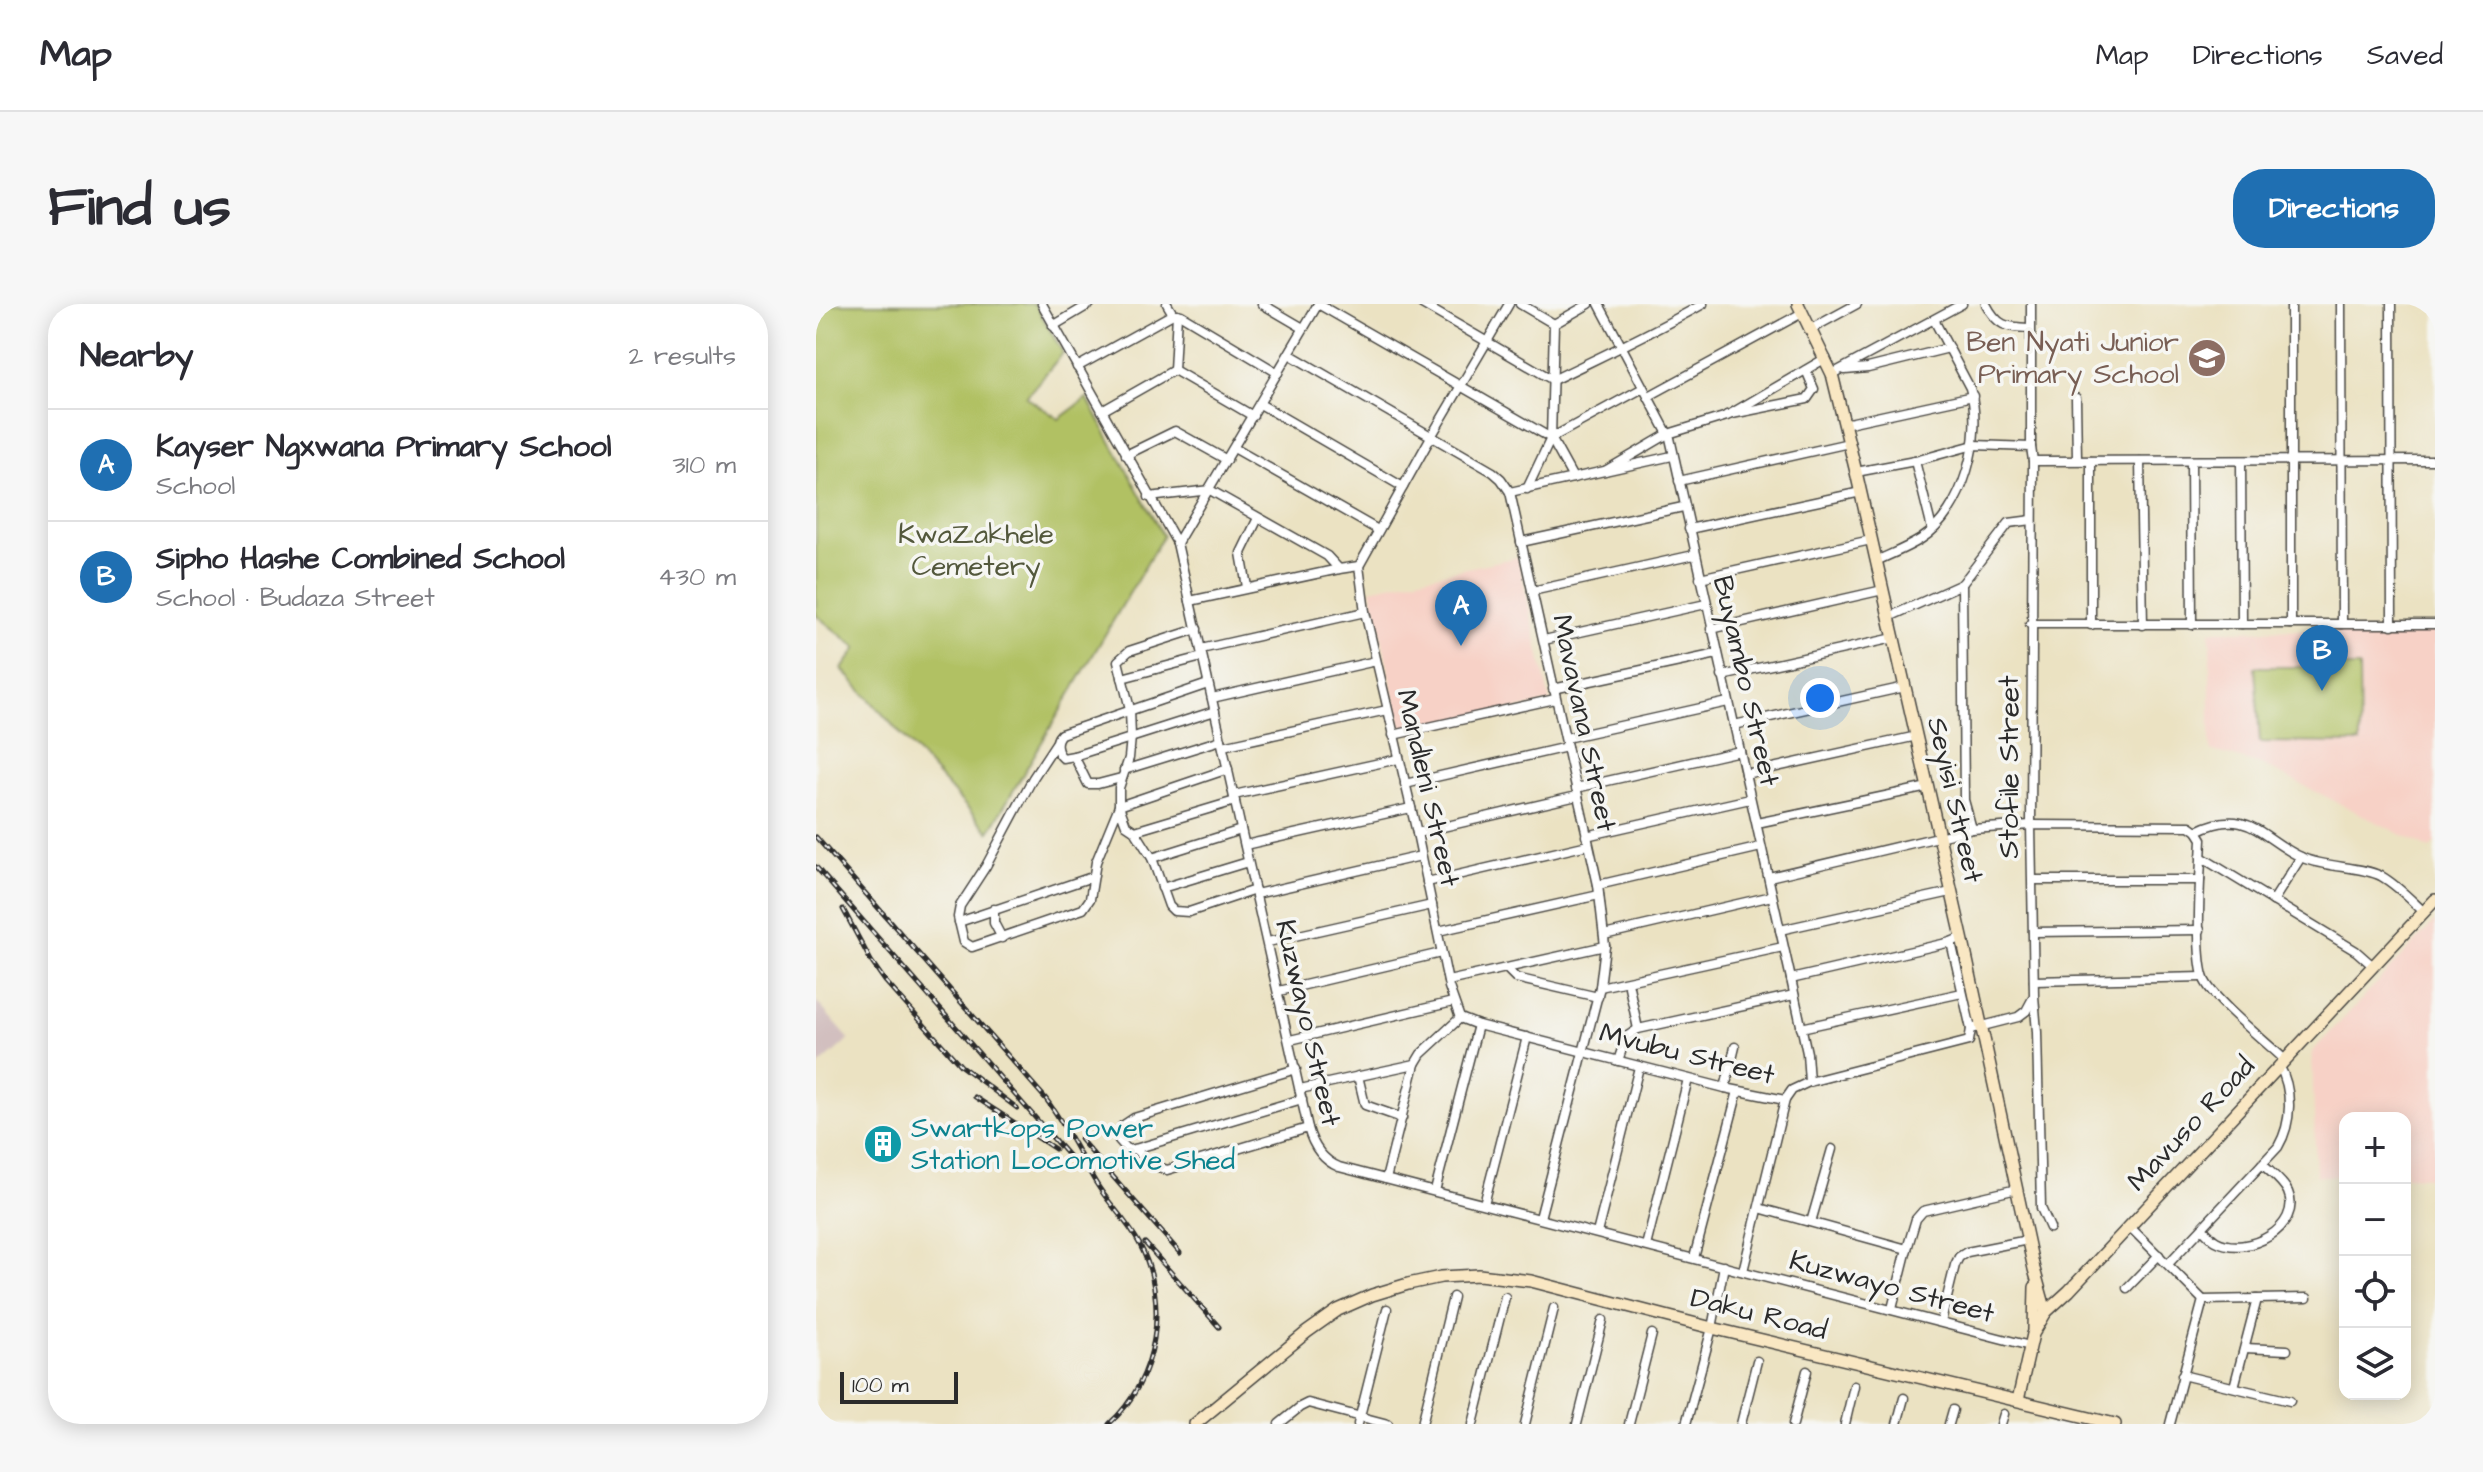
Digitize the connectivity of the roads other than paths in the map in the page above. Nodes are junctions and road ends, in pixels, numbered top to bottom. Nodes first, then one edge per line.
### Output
1 (1042, 304) edge
2 (1090, 304) edge
3 (1167, 304) edge
4 (1187, 304) edge
5 (1262, 304) edge
6 (1318, 304) edge
7 (1422, 304) edge
8 (1509, 304) edge
9 (1520, 304) edge
10 (1589, 304) edge
11 (1599, 304) edge
12 (1703, 304) edge
13 (1857, 304) edge
14 (1962, 304) edge
15 (1986, 304) edge
16 (2031, 304) edge
17 (2291, 304) edge
18 (2341, 304) edge
19 (2391, 304) edge
20 (1800, 308) edge
21 (1177, 315) junction
22 (1934, 320) junction
23 (1554, 324) junction
24 (1053, 326) junction
25 (1303, 328) junction
26 (2030, 328) junction
27 (1811, 329) junction
28 (1486, 343) junction
29 (1620, 346) junction
30 (1949, 348) junction
31 (1289, 354) junction
32 (1826, 358) junction
33 (1077, 367) junction
34 (1174, 370) junction
35 (1806, 370) junction
36 (1836, 372) junction
37 (1278, 373) junction
38 (1553, 380) junction
39 (1462, 385) junction
40 (1643, 388) junction
41 (1649, 396) junction
42 (1973, 396) junction
43 (2076, 398) dead end
44 (1260, 404) junction
45 (1102, 411) junction
46 (1253, 416) junction
47 (1727, 416) junction
48 (1844, 424) junction
49 (1668, 434) junction
50 (1432, 435) junction
51 (1551, 438) junction
52 (1849, 443) junction
53 (1974, 445) junction
54 (2031, 447) junction
55 (1234, 448) junction
56 (1126, 455) junction
57 (1672, 456) junction
58 (1227, 460) junction
59 (2077, 460) junction
60 (2435, 460) edge
61 (1915, 461) junction
62 (2033, 461) junction
63 (2091, 461) junction
64 (2140, 461) junction
65 (2191, 461) junction
66 (2291, 461) junction
67 (2391, 461) junction
68 (2241, 462) junction
69 (2341, 462) junction
70 (1605, 471) junction
71 (1856, 472) junction
72 (1573, 478) junction
73 (1679, 481) junction
74 (1403, 487) junction
75 (1527, 489) junction
76 (1210, 490) junction
77 (1510, 492) junction
78 (1861, 492) junction
79 (1149, 497) junction
80 (1683, 507) junction
81 (1258, 518) junction
82 (2032, 520) junction
83 (1689, 529) junction
84 (1932, 529) junction
85 (1378, 530) junction
86 (1871, 540) junction
87 (1521, 542) junction
88 (1177, 543) junction
89 (1694, 555) junction
90 (1876, 561) junction
91 (1359, 566) junction
92 (1339, 569) junction
93 (1700, 578) junction
94 (1962, 584) junction
95 (1247, 587) junction
96 (1883, 590) junction
97 (1532, 591) junction
98 (1190, 601) junction
99 (1706, 604) junction
100 (1365, 612) junction
101 (1889, 617) junction
102 (2030, 624) junction
103 (2242, 624) junction
104 (2291, 624) junction
105 (2342, 624) junction
106 (2435, 624) edge
107 (2091, 625) junction
108 (2143, 625) junction
109 (2192, 625) junction
110 (2392, 625) junction
111 (1197, 629) junction
112 (1711, 629) junction
113 (1894, 638) junction
114 (1544, 640) junction
115 (1202, 653) junction
116 (1717, 654) junction
117 (1376, 661) junction
118 (1722, 676) junction
119 (1122, 678) junction
120 (1208, 684) junction
121 (1905, 687) junction
122 (1553, 689) junction
123 (1212, 698) junction
124 (1555, 699) junction
125 (1728, 702) junction
126 (1130, 709) junction
127 (1387, 710) junction
128 (1215, 711) junction
129 (1734, 725) junction
130 (1393, 735) junction
131 (1917, 736) junction
132 (1131, 737) junction
133 (1566, 742) junction
134 (1056, 743) junction
135 (1222, 743) junction
136 (1740, 751) junction
137 (1074, 756) junction
138 (1398, 759) junction
139 (1228, 769) junction
140 (1123, 774) junction
141 (1745, 774) junction
142 (1405, 784) junction
143 (1928, 787) junction
144 (1577, 792) junction
145 (1235, 798) junction
146 (1750, 799) junction
147 (1119, 806) junction
148 (1411, 808) junction
149 (1757, 823) junction
150 (2031, 825) junction
151 (2194, 828) junction
152 (1972, 829) junction
153 (1241, 830) junction
154 (1135, 831) junction
155 (1417, 833) junction
156 (1939, 838) junction
157 (1587, 841) junction
158 (1245, 845) junction
159 (1761, 847) junction
160 (1421, 856) junction
161 (2201, 857) junction
162 (2301, 857) junction
163 (1152, 858) junction
164 (1248, 862) junction
165 (1092, 877) junction
166 (1769, 877) junction
167 (2033, 880) junction
168 (2200, 880) junction
169 (1427, 882) junction
170 (1162, 888) junction
171 (1598, 890) junction
172 (1256, 892) junction
173 (1951, 892) junction
174 (1772, 896) junction
175 (2435, 900) edge
176 (2273, 901) junction
177 (1432, 905) junction
178 (994, 909) junction
179 (2424, 912) junction
180 (959, 922) junction
181 (1780, 930) junction
182 (2200, 930) junction
183 (1438, 931) junction
184 (2033, 932) junction
185 (1604, 935) junction
186 (1002, 938) junction
187 (1956, 940) junction
188 (1268, 942) junction
189 (1605, 946) junction
190 (1783, 947) junction
191 (1441, 953) junction
192 (2373, 966) junction
193 (1506, 968) junction
194 (2203, 977) junction
195 (1791, 979) junction
196 (1448, 981) junction
197 (2034, 981) junction
198 (1628, 982) junction
199 (1279, 991) junction
200 (1599, 992) junction
201 (1962, 993) junction
202 (1794, 995) junction
203 (2034, 996) junction
204 (1453, 1002) junction
205 (1460, 1018) junction
206 (1478, 1025) junction
207 (1976, 1027) junction
208 (1801, 1028) junction
209 (1638, 1029) junction
210 (1527, 1037) junction
211 (1290, 1040) junction
212 (1735, 1047) dead end
213 (1584, 1052) junction
214 (1618, 1061) junction
215 (2282, 1062) junction
216 (1415, 1064) junction
217 (1639, 1067) junction
218 (1296, 1069) junction
219 (1358, 1076) junction
220 (1688, 1079) junction
221 (1809, 1082) junction
222 (1725, 1088) junction
223 (1300, 1089) junction
224 (1738, 1091) junction
225 (1302, 1099) junction
226 (1785, 1100) junction
227 (1402, 1118) junction
228 (1308, 1128) junction
229 (1135, 1149) junction
230 (1832, 1149) dead end
231 (2262, 1164) junction
232 (1386, 1179) junction
233 (2017, 1189) junction
234 (1435, 1191) junction
235 (1484, 1204) junction
236 (1759, 1208) junction
237 (1540, 1218) junction
238 (1811, 1222) junction
239 (2129, 1226) junction
240 (2050, 1228) dead end
241 (2202, 1228) junction
242 (1597, 1233) junction
243 (2028, 1240) junction
244 (1646, 1246) junction
245 (1907, 1249) junction
246 (2159, 1255) junction
247 (1694, 1258) junction
248 (2168, 1264) junction
249 (1724, 1266) junction
250 (2034, 1269) junction
251 (1743, 1271) junction
252 (2038, 1283) junction
253 (2127, 1288) dead end
254 (2069, 1291) junction
255 (1453, 1297) dead end
256 (1505, 1297) dead end
257 (2307, 1298) dead end
258 (2257, 1299) junction
259 (2203, 1300) junction
260 (1554, 1308) dead end
261 (1387, 1309) dead end
262 (1892, 1309) junction
263 (2046, 1312) junction
264 (1603, 1320) dead end
265 (1941, 1322) junction
266 (1712, 1328) junction
267 (1652, 1334) dead end
268 (2032, 1340) junction
269 (2245, 1348) junction
270 (2287, 1350) dead end
271 (1757, 1361) dead end
272 (1807, 1371) dead end
273 (2182, 1375) junction
274 (1854, 1386) dead end
275 (2234, 1387) junction
276 (1904, 1398) dead end
277 (2018, 1400) junction
278 (2290, 1401) dead end
279 (1953, 1410) dead end
280 (2004, 1414) dead end
281 (1359, 1420) edge
282 (1195, 1424) edge
283 (1279, 1424) edge
284 (1388, 1424) edge
285 (1422, 1424) edge
286 (1473, 1424) edge
287 (1525, 1424) edge
288 (1577, 1424) edge
289 (1629, 1424) edge
290 (1686, 1424) edge
291 (1741, 1424) edge
292 (1793, 1424) edge
293 (1845, 1424) edge
294 (1897, 1424) edge
295 (1949, 1424) edge
296 (2001, 1424) edge
297 (2115, 1424) edge
298 (2170, 1424) edge

1 - 24 street, Kuzwayo Street
2 - 24 street
3 - 21 street
4 - 21 street
5 - 25 street
6 - 25 street
6 - 39 street
7 - 28 street
8 - 28 street
9 - 23 street
10 - 23 street
11 - 29 street, Buyambo Street
12 - 29 street
13 - 27 street
14 - 22 street
15 - 26 street
16 - 26 street, Stofile Street
17 - 66 street
18 - 69 street
19 - 67 street
20 - 27 street, Seyisi Street
20 - 41 street
21 - 33 street
21 - 34 street
21 - 37 street
22 - 30 street
22 - 36 street
23 - 38 street
24 - 33 street, Kuzwayo Street
25 - 31 street
26 - 54 street, Stofile Street
27 - 32 street, Seyisi Street
28 - 38 street
28 - 39 street
29 - 38 street
29 - 40 street, Buyambo Street
30 - 36 street
30 - 42 street
31 - 37 street
31 - 50 street
32 - 35 street
32 - 36 street, Seyisi Street
33 - 45 street, Kuzwayo Street
34 - 45 street
34 - 46 street
35 - 47 street
35 - 47 street
36 - 48 street, Seyisi Street
37 - 44 street
38 - 51 street
39 - 50 street
39 - 51 street
40 - 41 street, Buyambo Street
40 - 51 street
41 - 49 street, Buyambo Street
42 - 48 street
42 - 53 street
43 - 59 street
44 - 46 street
44 - 74 street
45 - 56 street, Kuzwayo Street
46 - 55 street
47 - 49 street
48 - 52 street, Seyisi Street
49 - 57 street, Buyambo Street
49 - 70 street
50 - 74 street
50 - 77 street
51 - 72 street
51 - 75 street
52 - 71 street, Seyisi Street
52 - 73 street
53 - 54 street
53 - 61 street
53 - 84 street
54 - 62 street, Stofile Street
55 - 58 street
55 - 85 street
56 - 58 street
56 - 79 street, Kuzwayo Street
57 - 70 street
57 - 73 street, Buyambo Street
58 - 76 street
59 - 62 street
59 - 63 street
60 - 67 street
61 - 71 street
61 - 84 street
62 - 82 street, Stofile Street
63 - 64 street
63 - 107 street
64 - 65 street
64 - 108 street
65 - 68 street
65 - 109 street
66 - 68 street
66 - 69 street
66 - 104 street
67 - 69 street
67 - 110 street
68 - 103 street
69 - 105 street
70 - 72 street
71 - 78 street, Seyisi Street
72 - 75 street
73 - 80 street, Buyambo Street
74 - 85 street
75 - 77 street
76 - 79 street
76 - 81 street
76 - 88 street
77 - 87 street, Mavavana Street
78 - 83 street
78 - 86 street, Seyisi Street
79 - 88 street, Kuzwayo Street
80 - 83 street, Buyambo Street
80 - 87 street
81 - 92 street
81 - 95 street
82 - 94 street
82 - 102 street, Stofile Street
83 - 89 street, Buyambo Street
84 - 90 street
85 - 91 street
86 - 90 street, Seyisi Street
86 - 93 street
87 - 97 street, Mavavana Street
88 - 98 street, Kuzwayo Street
89 - 93 street, Buyambo Street
89 - 97 street
90 - 96 street, Seyisi Street
91 - 92 street
91 - 100 street, Mandleni Street
92 - 95 street
93 - 99 street, Buyambo Street
94 - 101 street
94 - 152 street
95 - 98 street
96 - 101 street, Seyisi Street
96 - 112 street
97 - 114 street, Mavavana Street
98 - 111 street, Kuzwayo Street
99 - 112 street, Buyambo Street
99 - 114 street
100 - 115 street
100 - 117 street, Mandleni Street
101 - 113 street, Seyisi Street
102 - 107 street
102 - 150 street, Stofile Street
103 - 104 street
103 - 109 street
104 - 105 street
105 - 110 street
106 - 110 street
107 - 108 street
108 - 109 street
111 - 115 street, Kuzwayo Street
111 - 119 street
112 - 116 street, Buyambo Street
113 - 118 street
113 - 121 street, Seyisi Street
114 - 122 street, Mavavana Street
115 - 119 street
115 - 120 street, Kuzwayo Street
116 - 118 street, Buyambo Street
116 - 122 street
117 - 123 street
117 - 127 street, Mandleni Street
118 - 125 street, Buyambo Street
119 - 126 street
120 - 123 street, Kuzwayo Street
120 - 126 street
121 - 129 street
121 - 131 street, Seyisi Street
122 - 124 street, Mavavana Street
123 - 128 street, Kuzwayo Street
124 - 130 street
124 - 133 street, Mavavana Street
125 - 129 street, Buyambo Street
125 - 133 street
126 - 132 street
126 - 134 street
127 - 130 street, Mandleni Street
127 - 135 street
128 - 132 street
128 - 135 street, Kuzwayo Street
129 - 136 street, Buyambo Street
130 - 138 street, Mandleni Street
131 - 141 street
131 - 143 street, Seyisi Street
132 - 137 street
132 - 140 street
133 - 142 street
133 - 144 street, Mavavana Street
134 - 137 street
134 - 180 street
135 - 139 street, Kuzwayo Street
135 - 140 street
136 - 141 street, Buyambo Street
136 - 144 street
137 - 140 street
138 - 142 street, Mandleni Street
138 - 145 street
139 - 145 street, Kuzwayo Street
139 - 147 street
140 - 147 street
141 - 146 street, Buyambo Street
142 - 148 street, Mandleni Street
143 - 149 street
143 - 156 street, Seyisi Street
144 - 155 street
144 - 157 street, Mavavana Street
145 - 153 street, Kuzwayo Street
145 - 154 street
146 - 149 street, Buyambo Street
146 - 157 street
147 - 154 street
147 - 165 street
148 - 155 street, Mandleni Street
148 - 158 street
149 - 159 street, Buyambo Street
150 - 151 street
150 - 152 street
150 - 167 street, Stofile Street
151 - 161 street
151 - 162 street
152 - 156 street
153 - 158 street, Kuzwayo Street
153 - 163 street
154 - 163 street
155 - 160 street, Mandleni Street
156 - 166 street
156 - 173 street, Seyisi Street
157 - 169 street
157 - 171 street, Mavavana Street
158 - 164 street, Kuzwayo Street
159 - 166 street, Buyambo Street
159 - 171 street
160 - 169 street, Mandleni Street
160 - 172 street
161 - 168 street
161 - 176 street
162 - 176 street
162 - 179 street
163 - 170 street
164 - 170 street
164 - 172 street, Kuzwayo Street
165 - 178 street
165 - 186 street
166 - 174 street, Buyambo Street
167 - 168 street
167 - 184 street, Stofile Street
168 - 182 street
169 - 177 street, Mandleni Street
170 - 172 street
171 - 183 street
171 - 185 street, Mavavana Street
172 - 188 street, Kuzwayo Street
173 - 181 street
173 - 187 street, Seyisi Street
174 - 181 street, Buyambo Street
174 - 185 street
175 - 179 street, Mavuso Road
176 - 192 street
177 - 183 street, Mandleni Street
177 - 188 street
178 - 180 street
178 - 186 street
179 - 192 street, Mavuso Road
180 - 186 street
181 - 190 street, Buyambo Street
182 - 184 street
182 - 194 street
183 - 191 street, Mandleni Street
184 - 197 street, Stofile Street
185 - 189 street, Mavavana Street
187 - 195 street
187 - 201 street
187 - 207 street, Seyisi Street
188 - 199 street, Kuzwayo Street
189 - 193 street
189 - 200 street, Mavavana Street
190 - 195 street, Buyambo Street
190 - 198 street
191 - 196 street, Mandleni Street
191 - 199 street
192 - 215 street, Mavuso Road
193 - 196 street
193 - 200 street
194 - 197 street
194 - 215 street
195 - 202 street, Buyambo Street
196 - 204 street, Mandleni Street
197 - 203 street, Stofile Street
198 - 200 street
198 - 209 street
199 - 211 street, Kuzwayo Street
200 - 213 street, Mavavana Street
201 - 207 street
201 - 208 street
202 - 208 street, Buyambo Street
202 - 209 street
203 - 207 street
203 - 240 street, Stofile Street
204 - 205 street, Mandleni Street
204 - 211 street
205 - 206 street, Mvubu Street
205 - 216 street
206 - 210 street, Mvubu Street
206 - 234 street
207 - 221 street, Mvubu Street
207 - 233 street, Seyisi Street
208 - 221 street, Buyambo Street
209 - 214 street
210 - 213 street, Mvubu Street
210 - 235 street
211 - 218 street, Kuzwayo Street
212 - 222 street
213 - 214 street, Mvubu Street
213 - 237 street, Mavavana Street
214 - 217 street, Mvubu Street
215 - 231 street
215 - 239 street, Mavuso Road
216 - 219 street
216 - 227 street
217 - 220 street, Mvubu Street
217 - 242 street
218 - 223 street, Kuzwayo Street
218 - 229 street
219 - 223 street
219 - 227 street
220 - 222 street, Mvubu Street
220 - 244 street
221 - 226 street, Mvubu Street
222 - 224 street, Mvubu Street
223 - 225 street, Kuzwayo Street
224 - 226 street, Mvubu Street
224 - 247 street
225 - 228 street, Kuzwayo Street
225 - 229 street
226 - 236 street
227 - 232 street
228 - 229 street
228 - 232 street, Kuzwayo Street
230 - 238 street
231 - 241 street
231 - 241 street
232 - 234 street, Kuzwayo Street
233 - 243 street, Seyisi Street
233 - 245 street
234 - 235 street, Kuzwayo Street
235 - 237 street, Kuzwayo Street
236 - 238 street
236 - 251 street
237 - 242 street, Kuzwayo Street
238 - 245 street
239 - 246 street
239 - 254 street, Mavuso Road
241 - 248 street
242 - 244 street, Kuzwayo Street
243 - 250 street, Seyisi Street
243 - 265 street
244 - 247 street, Kuzwayo Street
245 - 262 street
246 - 248 street
246 - 253 street
247 - 249 street, Kuzwayo Street
248 - 259 street
249 - 251 street, Kuzwayo Street
249 - 266 street
250 - 252 street, Seyisi Street
250 - 268 street
251 - 262 street, Kuzwayo Street
252 - 254 street
252 - 263 street, Seyisi Street
254 - 263 street, Mavuso Road
255 - 285 street
256 - 286 street
257 - 258 street
258 - 259 street
258 - 269 street
259 - 273 street
260 - 287 street
261 - 281 street
262 - 265 street, Kuzwayo Street
263 - 268 street, Mavuso Road
264 - 288 street
265 - 268 street, Kuzwayo Street
266 - 277 street, Daku Road
266 - 282 street, Daku Road
266 - 290 street
267 - 289 street
268 - 277 street, Mavuso Road
269 - 270 street
269 - 275 street
271 - 291 street
272 - 292 street
273 - 275 street
273 - 298 street
274 - 293 street
275 - 278 street
276 - 294 street
277 - 297 street, Daku Road
279 - 295 street
280 - 296 street
281 - 283 street
281 - 284 street

